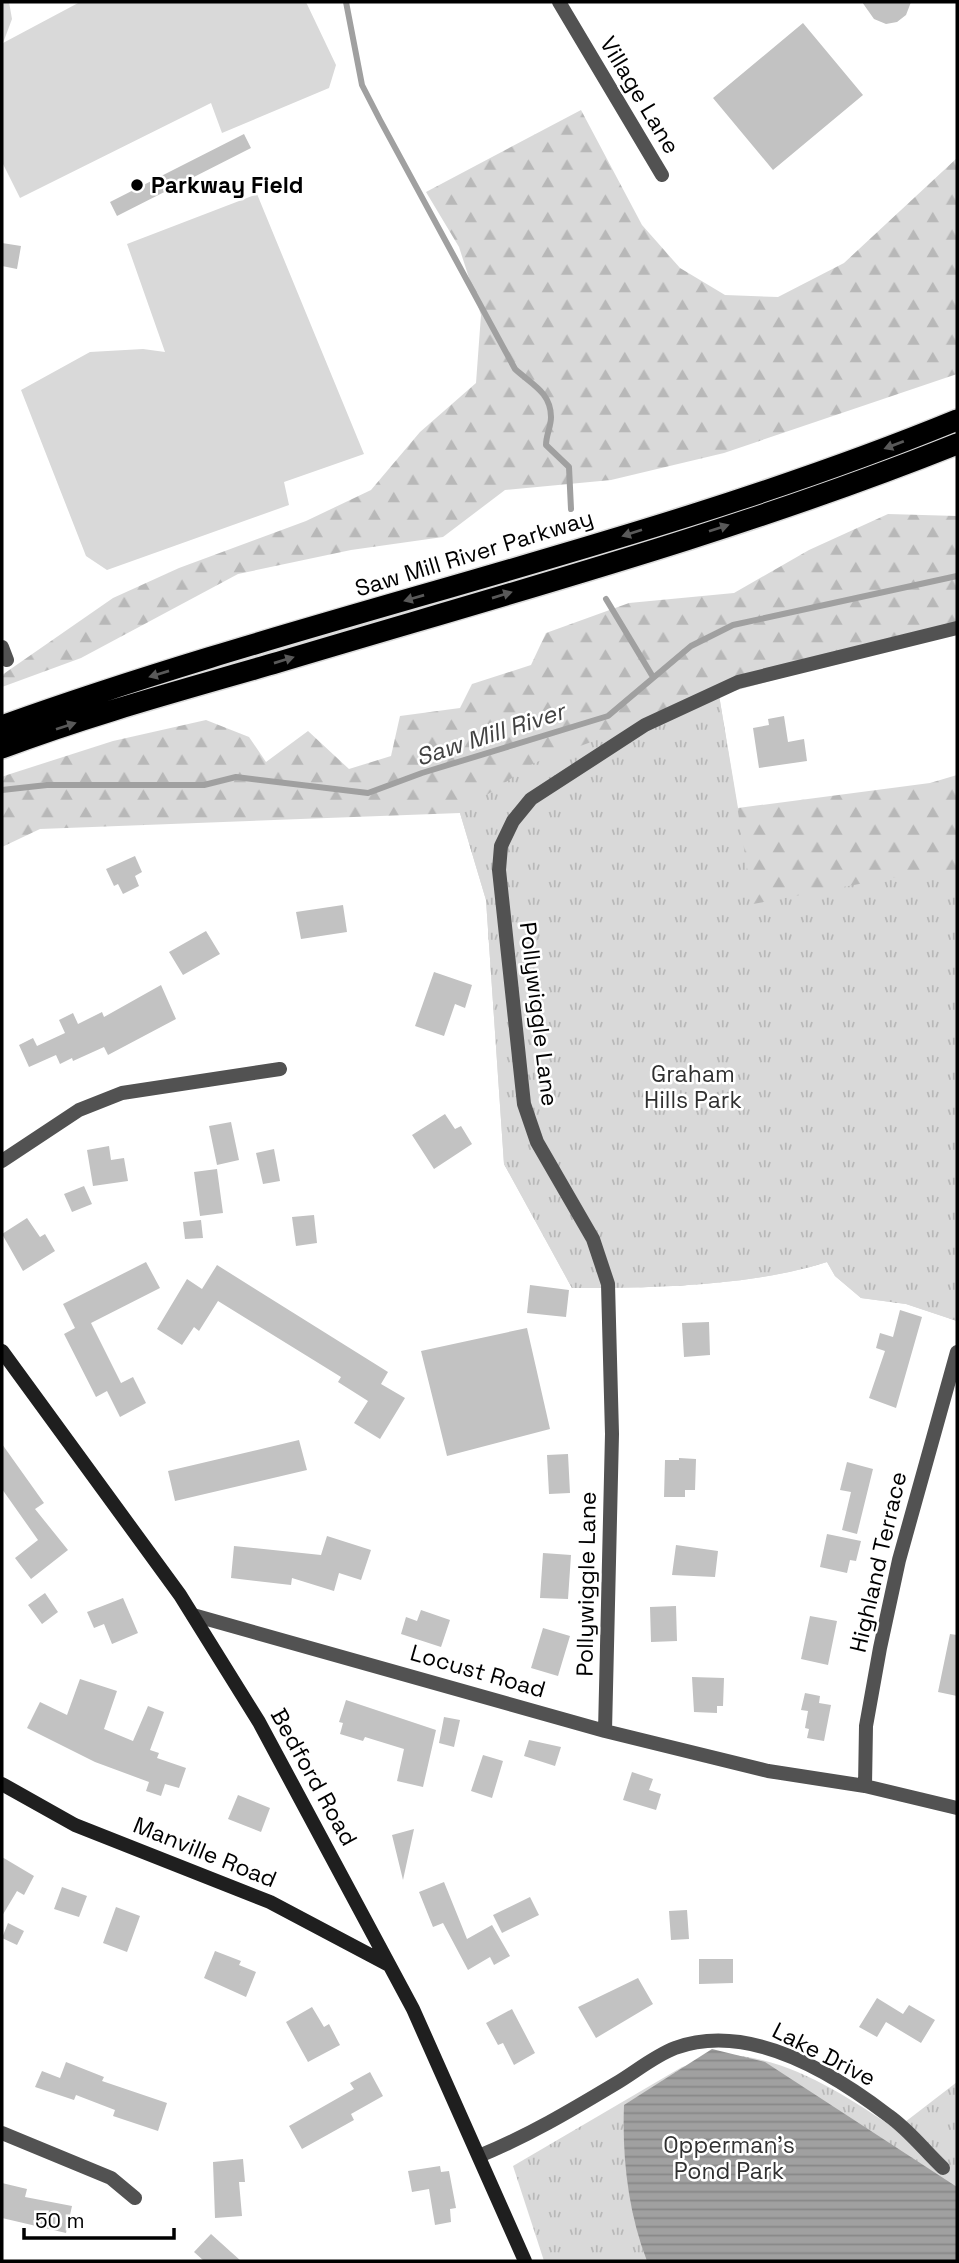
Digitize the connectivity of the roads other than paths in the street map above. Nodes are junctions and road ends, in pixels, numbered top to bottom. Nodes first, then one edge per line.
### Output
1 (559, 2) edge
2 (662, 175) dead end
3 (957, 420) edge
4 (957, 444) edge
5 (957, 628) edge
6 (2, 724) edge
7 (2, 748) edge
8 (280, 1069) dead end
9 (2, 1161) edge
10 (2, 1351) edge
11 (957, 1352) edge
12 (193, 1615) junction
13 (605, 1731) junction
14 (2, 1784) edge
15 (865, 1786) junction
16 (957, 1808) edge
17 (391, 1965) junction
18 (2, 2133) edge
19 (479, 2156) junction
20 (943, 2168) dead end
21 (135, 2198) dead end
22 (525, 2261) edge

1 - 2 street, Village Lane
3 -> 6 highway, Saw Mill River Parkway
7 -> 4 highway, Saw Mill River Parkway
5 - 13 street, Pollywiggle Lane
8 - 9 street
10 - 12 main road, Bedford Road
11 - 15 street, Highland Terrace
12 - 13 street, Locust Road
12 - 17 main road, Bedford Road
13 - 15 street, Locust Road
14 - 17 main road, Manville Road
15 - 16 street, Locust Road
17 - 19 main road, Bedford Road
18 - 21 street
19 - 20 street, Lake Drive
19 - 22 main road, Bedford Road

